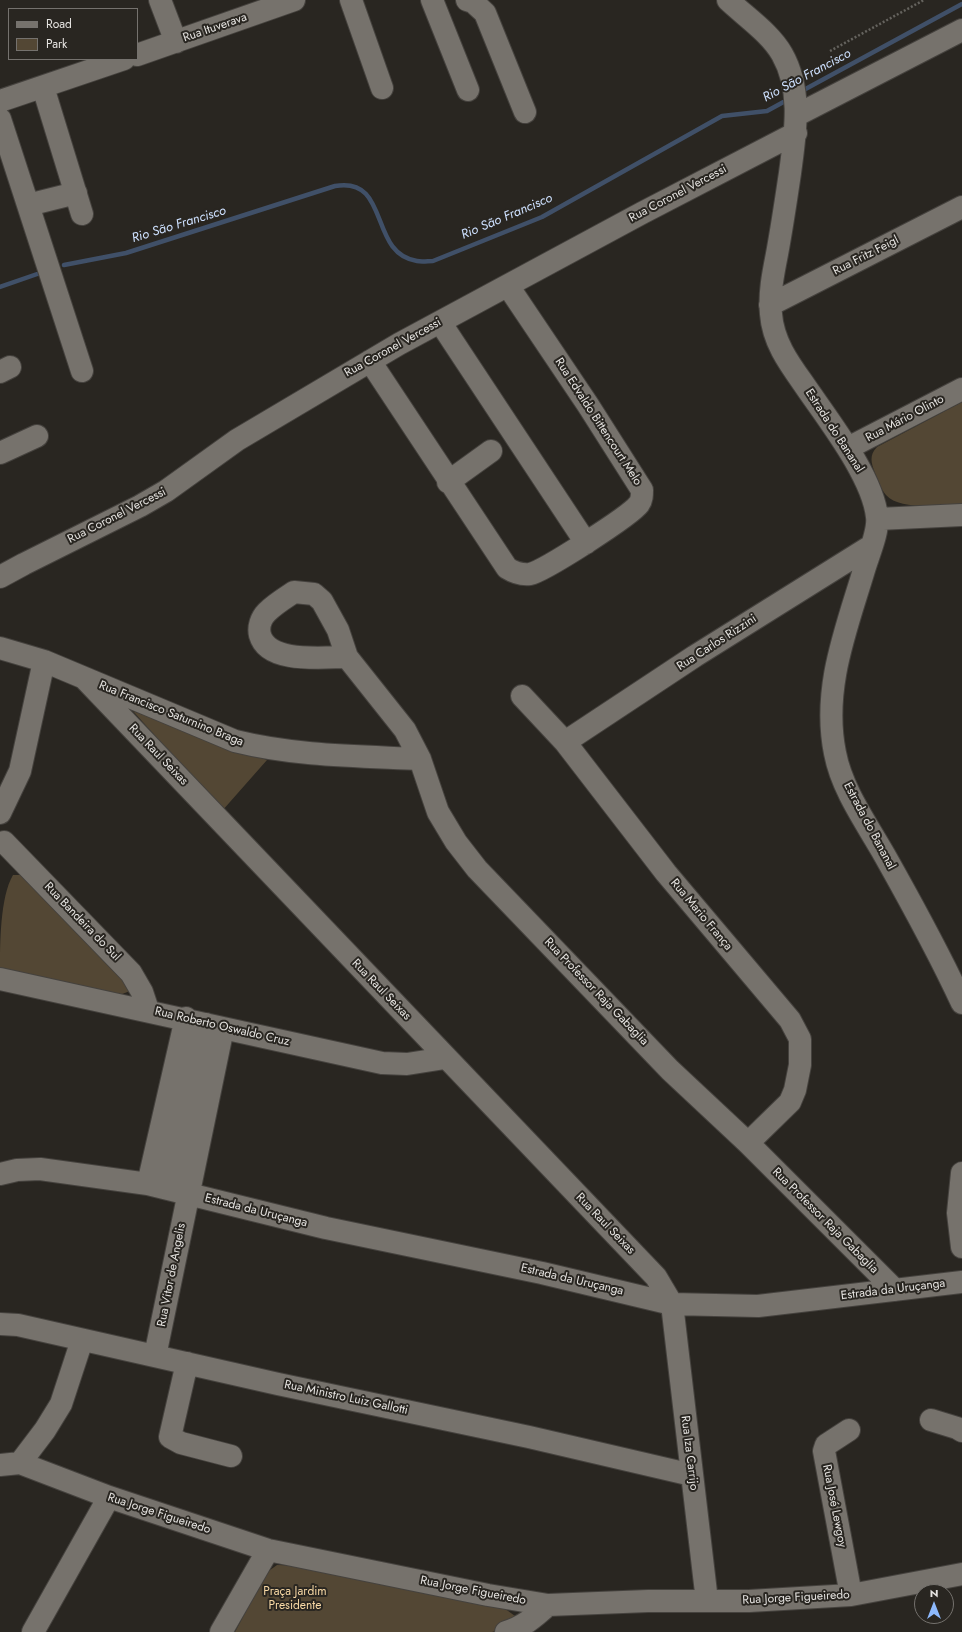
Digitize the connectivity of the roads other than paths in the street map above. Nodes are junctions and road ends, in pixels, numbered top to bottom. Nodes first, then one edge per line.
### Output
1 (160, 0) edge
2 (294, 0) edge
3 (351, 0) edge
4 (432, 0) edge
5 (467, 0) edge
6 (728, 0) edge
7 (962, 30) edge
8 (176, 42) junction
9 (138, 55) edge
10 (121, 60) edge
11 (43, 87) junction
12 (382, 88) dead end
13 (468, 90) dead end
14 (0, 101) edge
15 (525, 112) dead end
16 (0, 119) edge
17 (796, 119) junction
18 (76, 193) junction
19 (28, 205) junction
20 (962, 207) edge
21 (82, 214) dead end
22 (508, 286) junction
23 (770, 305) junction
24 (440, 322) junction
25 (370, 361) junction
26 (82, 371) dead end
27 (962, 388) edge
28 (37, 436) dead end
29 (848, 448) junction
30 (491, 451) dead end
31 (0, 453) edge
32 (448, 482) junction
33 (962, 515) edge
34 (878, 518) junction
35 (586, 543) junction
36 (871, 546) junction
37 (0, 577) edge
38 (0, 648) edge
39 (347, 657) dead end
40 (44, 661) junction
41 (85, 679) junction
42 (522, 696) dead end
43 (565, 742) junction
44 (420, 759) junction
45 (0, 814) edge
46 (0, 818) edge
47 (2, 851) edge
48 (0, 979) edge
49 (957, 979) edge
50 (962, 1003) edge
51 (148, 1010) junction
52 (205, 1023) junction
53 (445, 1058) junction
54 (748, 1143) junction
55 (962, 1173) edge
56 (0, 1174) edge
57 (168, 1189) junction
58 (962, 1246) edge
59 (962, 1282) edge
60 (895, 1290) junction
61 (672, 1304) junction
62 (0, 1324) edge
63 (82, 1340) junction
64 (155, 1356) junction
65 (187, 1362) junction
66 (931, 1420) dead end
67 (849, 1430) dead end
68 (962, 1431) edge
69 (231, 1456) dead end
70 (10, 1464) edge
71 (692, 1475) junction
72 (109, 1497) junction
73 (268, 1550) junction
74 (962, 1574) edge
75 (852, 1595) junction
76 (707, 1601) junction
77 (548, 1605) junction
78 (33, 1632) edge
79 (221, 1632) edge
80 (506, 1632) edge

1 - 8 street
2 - 8 street, Rua Ituverava
3 - 12 street
4 - 13 street
5 - 15 street
6 - 17 street, Estrada do Bananal
7 - 17 street, Rua Coronel Vercessi
8 - 9 street, Rua Ituverava
10 - 11 street
11 - 14 street
11 - 18 street
16 - 19 street
17 - 22 street, Rua Coronel Vercessi
17 - 23 street, Estrada do Bananal
18 - 19 street
18 - 21 street
19 - 26 street
20 - 23 street, Rua Fritz Feigl
22 - 24 street, Rua Coronel Vercessi
22 - 35 street, Rua Edvaldo Bittencourt Melo
23 - 29 street, Estrada do Bananal
24 - 25 street, Rua Coronel Vercessi
24 - 35 street
25 - 32 street, Rua Edvaldo Bittencourt Melo
25 - 37 street, Rua Coronel Vercessi
27 - 29 street, Rua Mário Olinto
28 - 31 street
29 - 34 street, Estrada do Bananal
30 - 32 street
32 - 35 street, Rua Edvaldo Bittencourt Melo
33 - 34 street
34 - 36 street, Estrada do Bananal
36 - 43 street, Rua Carlos Rizzini
36 - 49 street, Estrada do Bananal
38 - 40 street, Rua Francisco Saturnino Braga
39 - 44 street, Rua Professor Raja Gabaglia
40 - 41 street, Rua Francisco Saturnino Braga
40 - 45 street
41 - 44 street, Rua Francisco Saturnino Braga
41 - 53 street, Rua Raul Seixas
42 - 43 street, Rua Mario França
43 - 54 street, Rua Mario França
44 - 54 street, Rua Professor Raja Gabaglia
46 - 47 street
47 - 51 street, Rua Bandeira do Sul
48 - 51 street, Rua Roberto Oswaldo Cruz
49 - 50 street, Estrada do Bananal
51 - 52 street, Rua Roberto Oswaldo Cruz
52 - 53 street, Rua Roberto Oswaldo Cruz
52 - 57 street
52 - 57 street, Estrada da Uruçanga
53 - 61 street, Rua Raul Seixas
54 - 60 street, Rua Professor Raja Gabaglia
55 - 58 street
56 - 57 street, Estrada da Uruçanga
57 - 61 street, Estrada da Uruçanga
57 - 64 street, Rua Vitor de Angelis
59 - 60 street, Estrada da Uruçanga
60 - 61 street, Estrada da Uruçanga
61 - 71 street, Rua Iza Carrijo
62 - 63 street, Rua Ministro Luiz Gallotti
63 - 64 street, Rua Ministro Luiz Gallotti
63 - 70 street
64 - 65 street, Rua Ministro Luiz Gallotti
65 - 69 street
65 - 71 street, Rua Ministro Luiz Gallotti
66 - 68 street
67 - 75 street, Rua José Lewgoy
70 - 72 street, Rua Jorge Figueiredo
71 - 76 street, Rua Iza Carrijo
72 - 73 street, Rua Jorge Figueiredo
72 - 78 street
73 - 77 street, Rua Jorge Figueiredo
73 - 79 street
74 - 75 street, Rua Jorge Figueiredo
75 - 76 street, Rua Jorge Figueiredo
76 - 77 street, Rua Jorge Figueiredo
77 - 80 street

